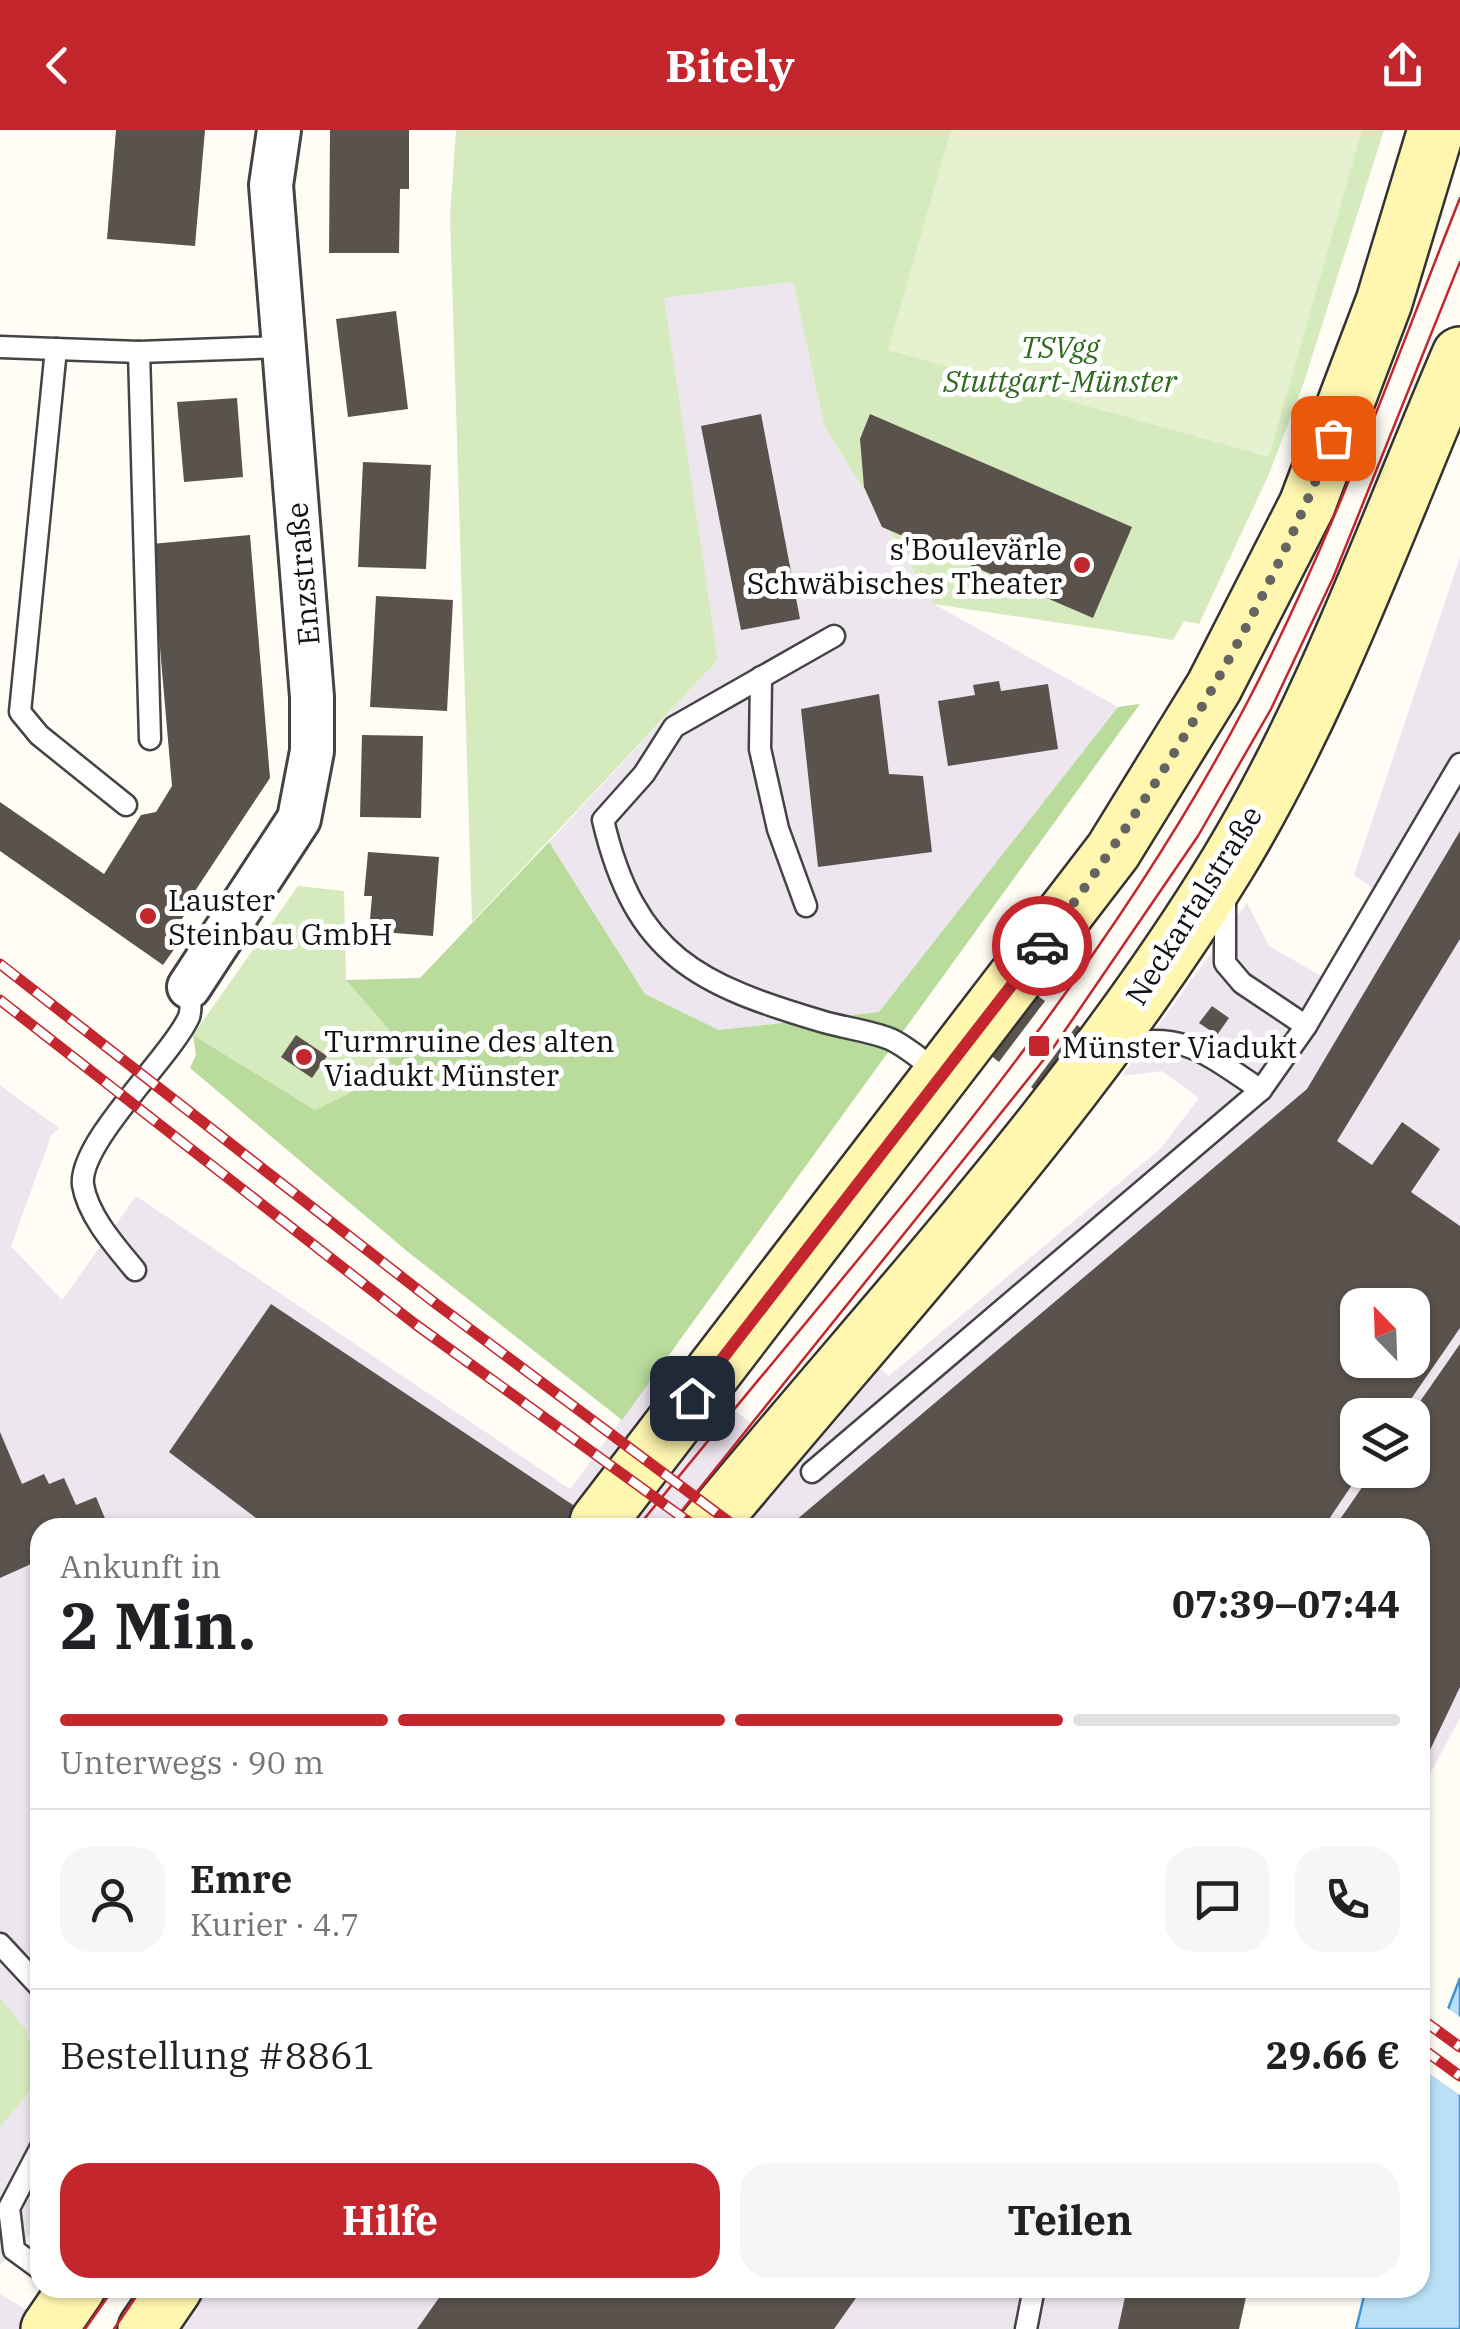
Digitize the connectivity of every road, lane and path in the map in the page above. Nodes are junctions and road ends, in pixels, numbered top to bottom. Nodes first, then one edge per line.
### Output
1 (280, 130) edge
2 (1436, 130) edge
3 (281, 346) junction
4 (0, 347) edge
5 (56, 349) junction
6 (139, 352) junction
7 (1460, 356) edge
8 (834, 636) dead end
9 (761, 677) junction
10 (150, 739) dead end
11 (1460, 764) edge
12 (126, 804) dead end
13 (1228, 862) junction
14 (806, 906) dead end
15 (1203, 945) dead end
16 (189, 986) joint
17 (1150, 1023) dead end
18 (1306, 1026) junction
19 (1099, 1051) junction
20 (943, 1076) junction
21 (1261, 1090) junction
22 (135, 1270) dead end
23 (812, 1472) dead end
24 (601, 1518) edge
25 (715, 1518) edge
26 (0, 1944) edge
27 (30, 1976) edge
28 (30, 2168) edge
29 (30, 2265) edge
30 (167, 2298) edge
31 (1032, 2298) edge
32 (146, 2329) edge
33 (1026, 2329) edge

1 - 3 street, Enzstraße
2 - 20 main road
3 - 6 lane
3 - 16 street, Enzstraße
4 - 5 lane
5 - 6 lane
5 - 12 lane
6 - 10 lane
7 - 13 main road, Neckartalstraße
8 - 9 lane
9 - 14 lane
9 - 20 lane
11 - 18 lane
13 - 15 lane
13 - 18 lane
13 - 19 main road, Neckartalstraße
16 - 22 lane
17 - 19 lane
18 - 21 lane
19 - 21 lane
19 - 25 main road, Neckartalstraße
20 - 24 main road
21 - 23 lane
26 - 27 lane
28 - 29 lane
30 - 32 main road
31 - 33 lane

